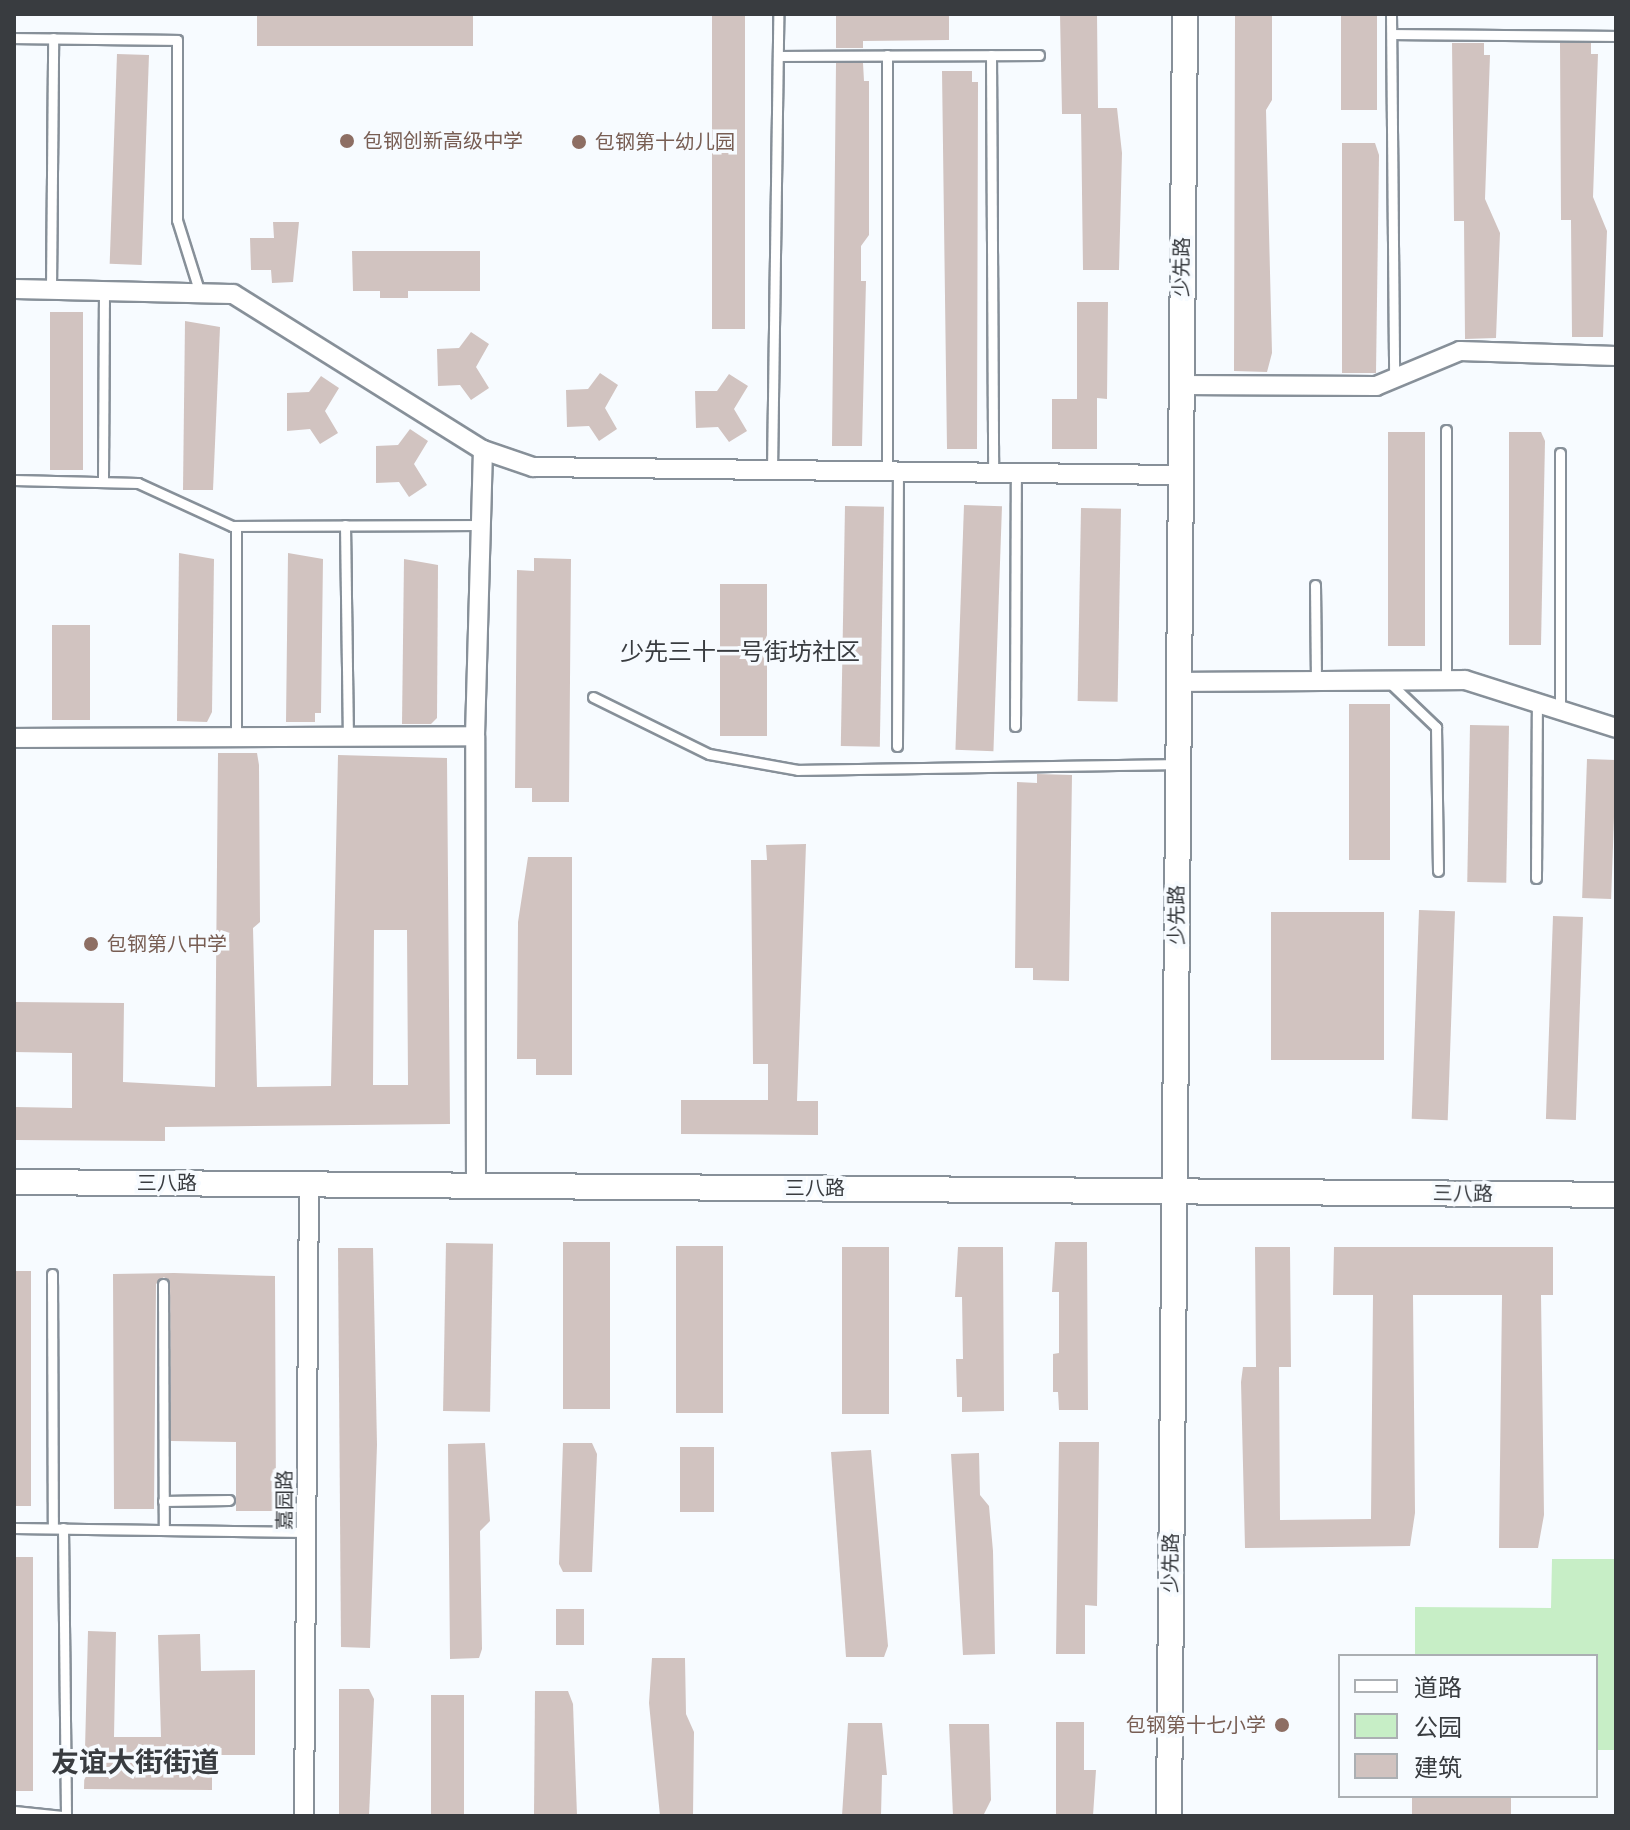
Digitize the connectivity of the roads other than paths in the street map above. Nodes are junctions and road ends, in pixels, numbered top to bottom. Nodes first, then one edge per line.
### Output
1 (778, 14) edge
2 (1185, 14) edge
3 (1391, 14) edge
4 (1392, 34) junction
5 (1616, 36) edge
6 (14, 38) edge
7 (53, 38) junction
8 (887, 55) junction
9 (991, 55) junction
10 (1039, 55) dead end
11 (778, 56) junction
12 (14, 289) edge
13 (51, 289) junction
14 (104, 289) junction
15 (199, 290) junction
16 (1616, 356) edge
17 (1394, 379) junction
18 (1181, 385) junction
19 (1446, 430) dead end
20 (483, 450) junction
21 (1560, 453) dead end
22 (772, 471) junction
23 (893, 472) junction
24 (993, 473) junction
25 (1016, 473) junction
26 (1181, 475) junction
27 (14, 480) edge
28 (103, 480) junction
29 (345, 525) junction
30 (479, 525) junction
31 (236, 526) junction
32 (1315, 585) dead end
33 (1446, 680) junction
34 (1316, 681) junction
35 (1387, 681) junction
36 (1179, 682) junction
37 (593, 697) dead end
38 (1537, 702) junction
39 (1560, 713) junction
40 (1015, 726) dead end
41 (1616, 728) edge
42 (475, 736) junction
43 (348, 737) junction
44 (14, 738) edge
45 (236, 739) junction
46 (897, 746) dead end
47 (1178, 764) junction
48 (1438, 871) dead end
49 (1536, 878) dead end
50 (14, 1182) edge
51 (309, 1185) junction
52 (476, 1186) junction
53 (1174, 1191) junction
54 (1616, 1195) edge
55 (52, 1274) dead end
56 (163, 1284) dead end
57 (229, 1500) dead end
58 (163, 1501) junction
59 (14, 1528) edge
60 (58, 1528) junction
61 (164, 1530) junction
62 (306, 1532) junction
63 (14, 1811) edge
64 (64, 1816) edge
65 (304, 1816) edge
66 (1169, 1816) edge

1 - 11 lane
2 - 18 main road, 少先路
3 - 4 lane
4 - 5 lane
4 - 17 lane
6 - 7 lane
7 - 13 lane
7 - 15 lane
8 - 9 lane
8 - 11 lane
8 - 23 lane
9 - 10 lane
9 - 24 lane
11 - 22 lane
12 - 13 street
13 - 14 street
14 - 15 street
14 - 28 lane
15 - 20 street
16 - 17 street
17 - 18 street
18 - 26 main road, 少先路
19 - 33 lane
20 - 22 street
20 - 30 street
21 - 39 lane
22 - 23 street
23 - 24 street
23 - 46 lane
24 - 25 street
25 - 26 street
25 - 40 lane
26 - 36 main road, 少先路
27 - 28 lane
28 - 31 lane
29 - 30 lane
29 - 31 lane
29 - 43 lane
30 - 42 street
31 - 45 lane
32 - 34 lane
33 - 35 street
33 - 38 street
34 - 35 street
34 - 36 street
35 - 48 lane
36 - 47 main road, 少先路
37 - 47 lane
38 - 39 street
38 - 49 lane
39 - 41 street
42 - 43 street
42 - 52 street
43 - 45 street
44 - 45 street
47 - 53 main road, 少先路
50 - 51 main road, 三八路
51 - 52 main road, 三八路
51 - 62 street, 嘉园路
52 - 53 main road, 三八路
53 - 54 main road, 三八路
53 - 66 main road, 少先路
55 - 60 lane
56 - 58 lane
57 - 58 lane
58 - 61 lane
59 - 60 lane
60 - 61 lane
60 - 64 lane
61 - 62 lane
62 - 65 street, 嘉园路
63 - 64 lane

